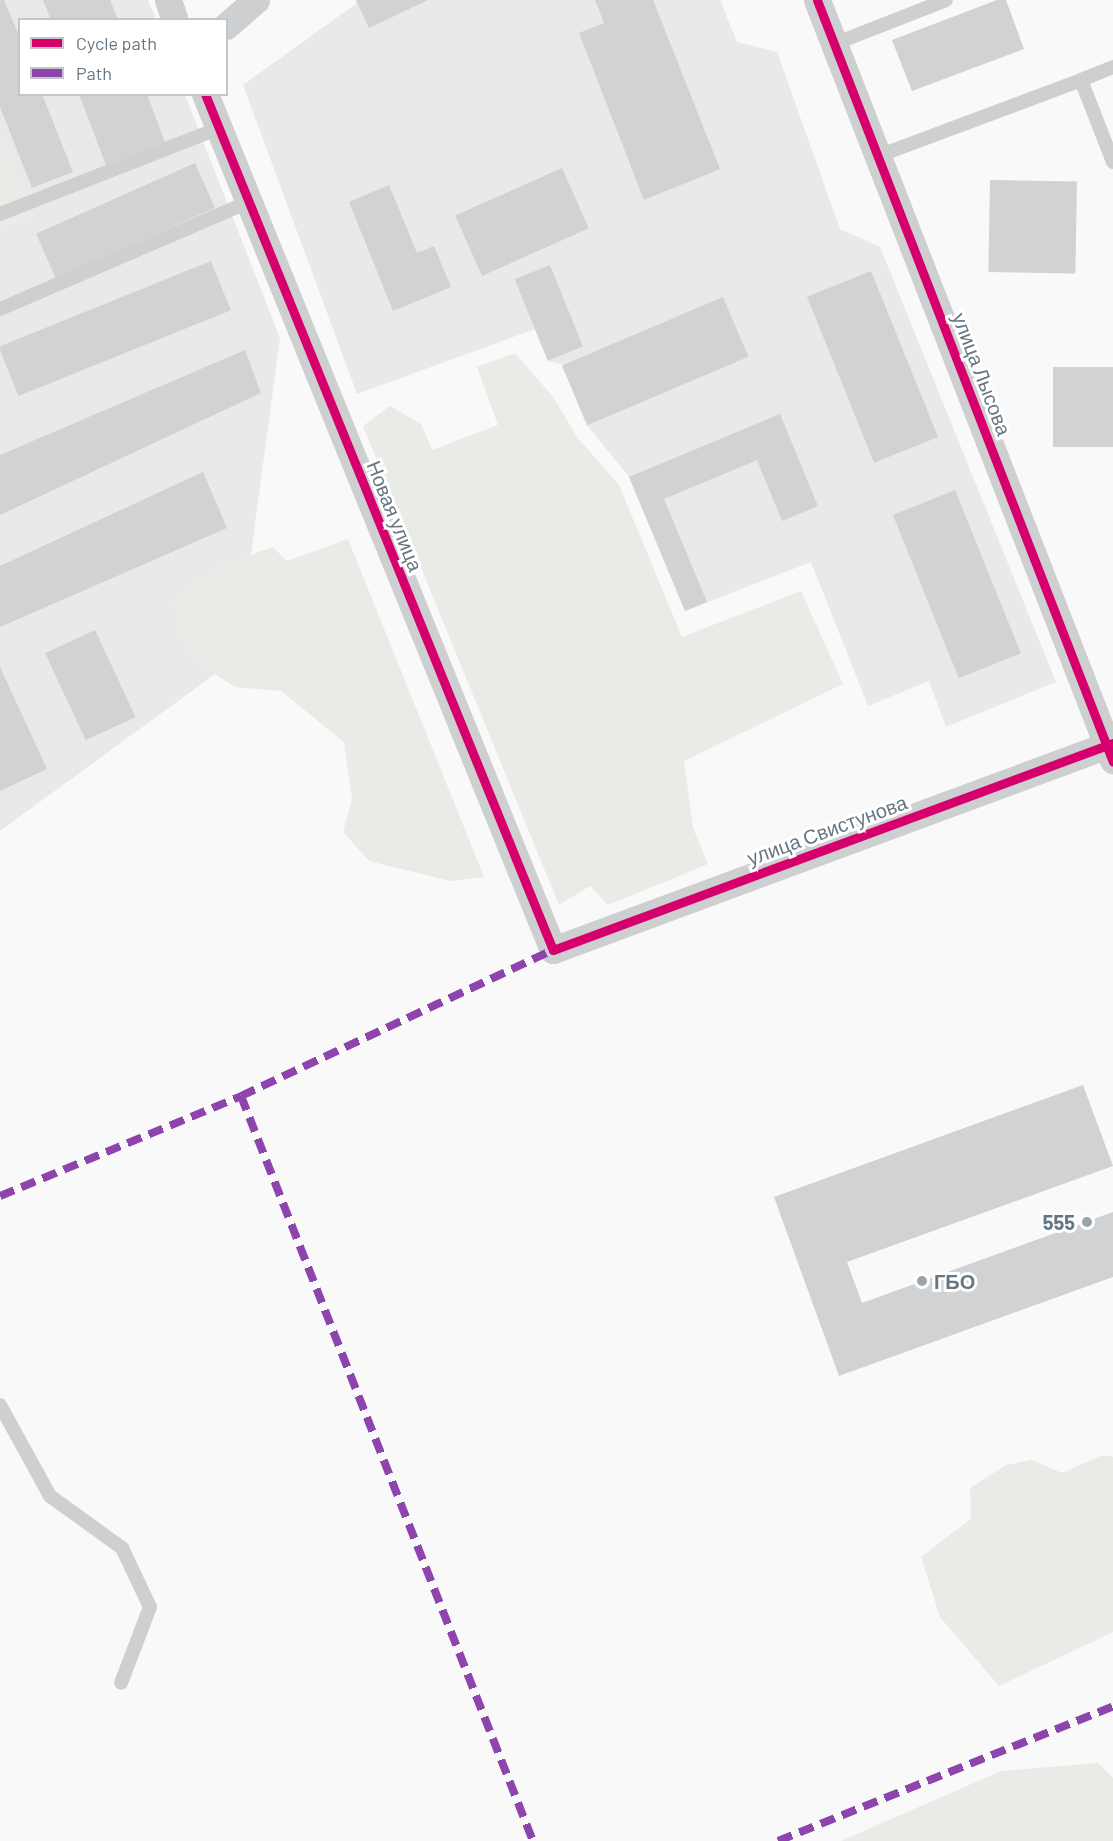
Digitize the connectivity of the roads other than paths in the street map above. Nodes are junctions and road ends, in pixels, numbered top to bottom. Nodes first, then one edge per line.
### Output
1 (168, 0) edge
2 (256, 0) edge
3 (817, 0) edge
4 (946, 0) edge
5 (174, 18) edge
6 (228, 24) edge
7 (834, 44) junction
8 (1113, 68) edge
9 (1081, 80) junction
10 (206, 96) edge
11 (219, 128) junction
12 (878, 156) junction
13 (1113, 162) edge
14 (248, 202) junction
15 (0, 214) edge
16 (0, 309) edge
17 (1111, 750) edge
18 (553, 950) joint
19 (0, 1405) edge
20 (121, 1683) dead end

1 - 5 street
2 - 6 street
3 - 7 street, улица Лысова
4 - 7 lane
7 - 12 street, улица Лысова
8 - 9 lane
9 - 12 lane
9 - 13 lane
10 - 11 street, Новая улица
11 - 14 street, Новая улица
11 - 15 lane
12 - 17 street, улица Лысова
14 - 16 lane
14 - 18 street, Новая улица
17 - 18 street, улица Свистунова
19 - 20 lane

